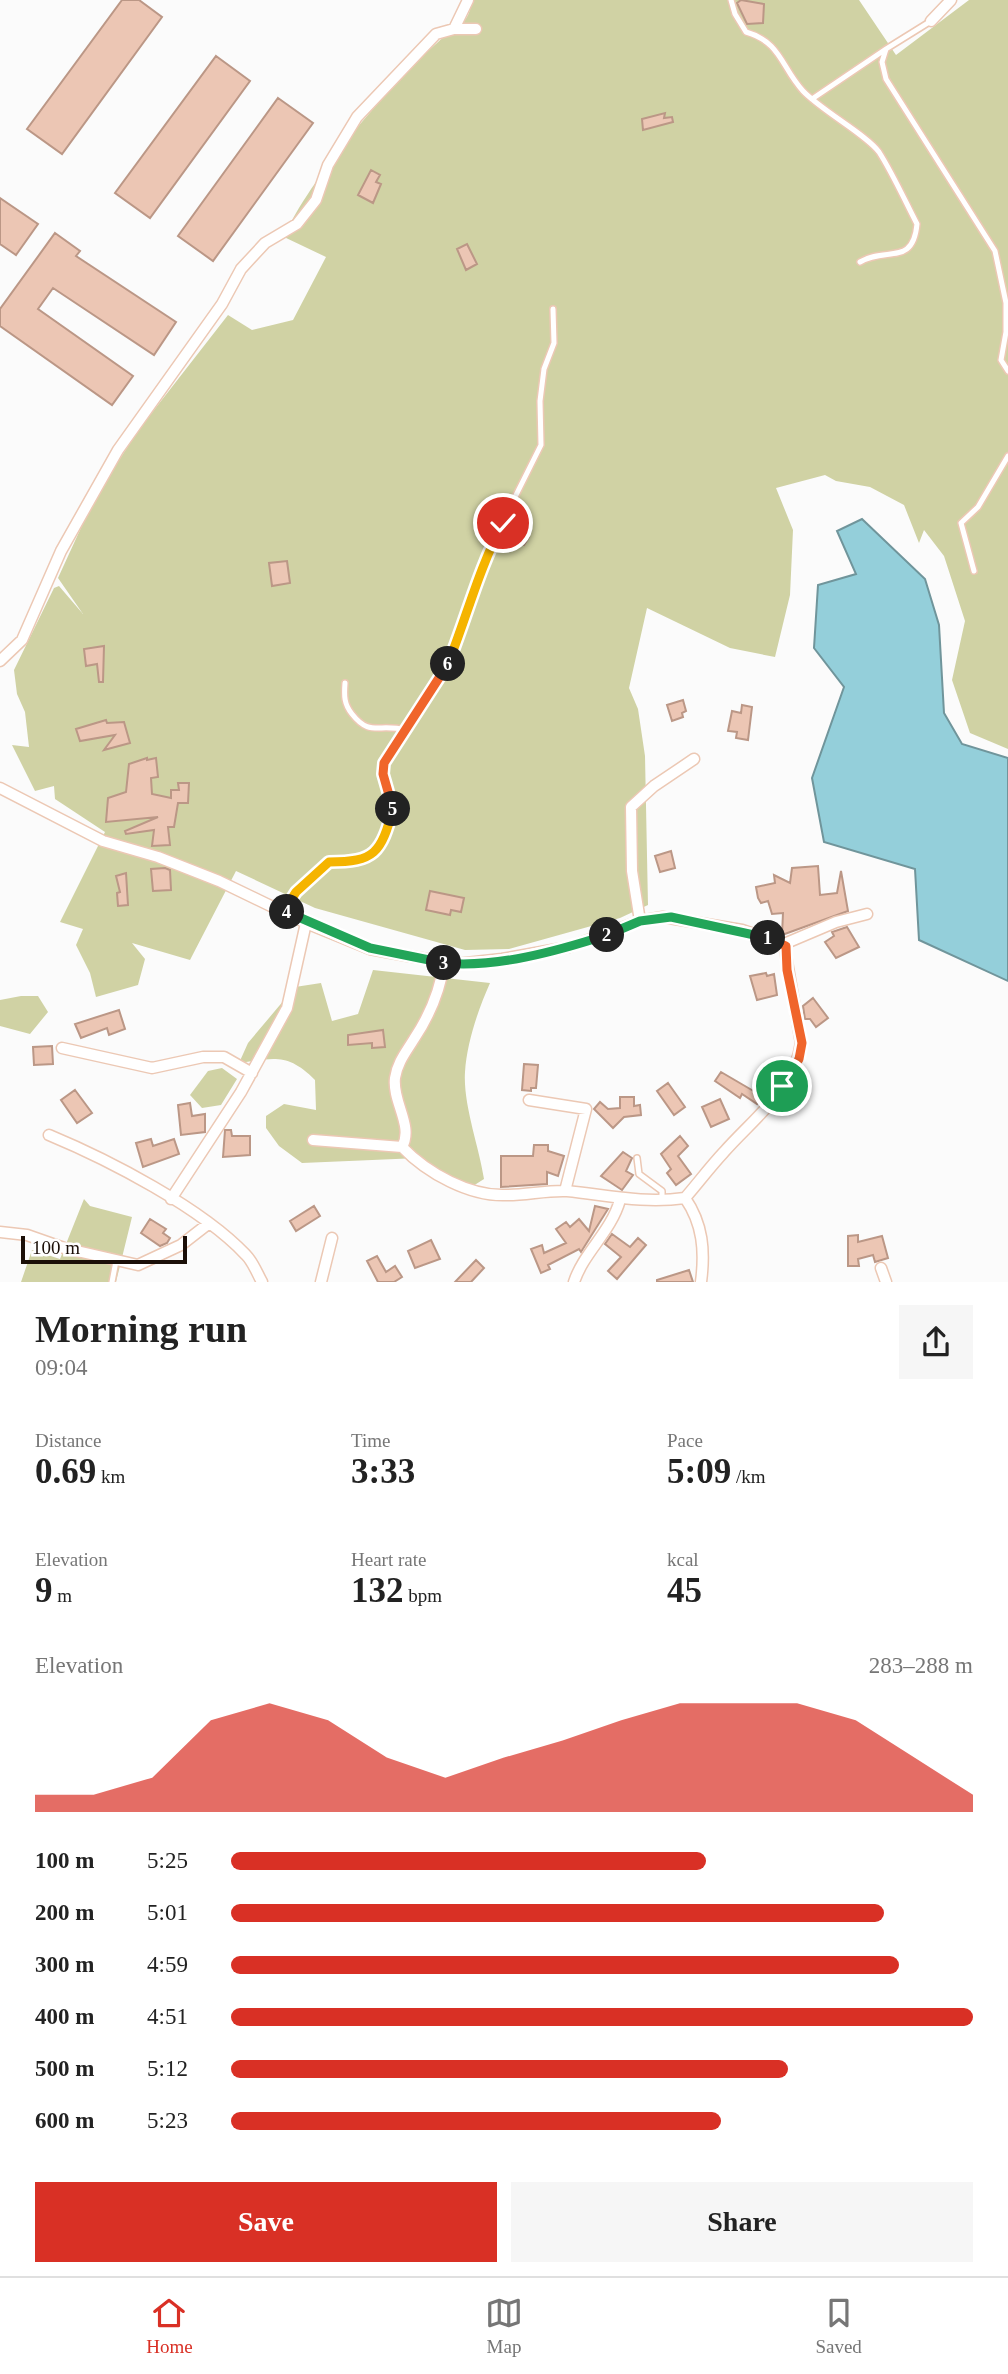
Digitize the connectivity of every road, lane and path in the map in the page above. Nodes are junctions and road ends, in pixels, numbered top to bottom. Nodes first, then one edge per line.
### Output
1 (468, 0) edge
2 (731, 0) edge
3 (951, 0) edge
4 (931, 21) joint
5 (454, 29) junction
6 (476, 29) dead end
7 (886, 49) junction
8 (811, 99) junction
9 (860, 262) dead end
10 (553, 309) dead end
11 (1008, 371) edge
12 (1008, 456) edge
13 (974, 572) dead end
14 (0, 642) edge
15 (1, 658) edge
16 (345, 683) dead end
17 (406, 730) junction
18 (694, 759) dead end
19 (0, 789) edge
20 (284, 911) junction
21 (867, 914) dead end
22 (640, 921) junction
23 (306, 923) junction
24 (784, 944) junction
25 (444, 963) junction
26 (62, 1048) dead end
27 (252, 1073) junction
28 (529, 1100) dead end
29 (49, 1135) dead end
30 (313, 1140) dead end
31 (402, 1147) junction
32 (636, 1158) dead end
33 (565, 1191) junction
34 (685, 1198) junction
35 (171, 1199) junction
36 (620, 1200) junction
37 (662, 1201) junction
38 (208, 1224) junction
39 (0, 1232) edge
40 (332, 1238) dead end
41 (116, 1261) junction
42 (881, 1268) dead end
43 (112, 1282) edge
44 (262, 1282) edge
45 (321, 1282) edge
46 (574, 1282) edge
47 (701, 1282) edge
48 (886, 1282) edge

1 - 5 street
2 - 8 lane
3 - 4 street
4 - 7 lane
5 - 6 street
5 - 15 street
7 - 8 lane
7 - 11 lane
8 - 9 lane
10 - 17 lane
12 - 13 lane
14 - 15 street
16 - 17 lane
17 - 20 lane
18 - 22 street
19 - 20 street
20 - 23 street
21 - 24 street
22 - 24 street
22 - 25 street
23 - 25 street
23 - 27 street
24 - 34 street
25 - 31 street
26 - 27 street
27 - 35 street
28 - 33 street
29 - 35 street
30 - 31 street
31 - 33 street
32 - 37 lane
33 - 36 street
34 - 37 street
34 - 47 street
35 - 38 street
36 - 37 street
36 - 46 street
38 - 41 street
38 - 44 street
39 - 41 street
40 - 45 street
41 - 43 lane
42 - 48 street

